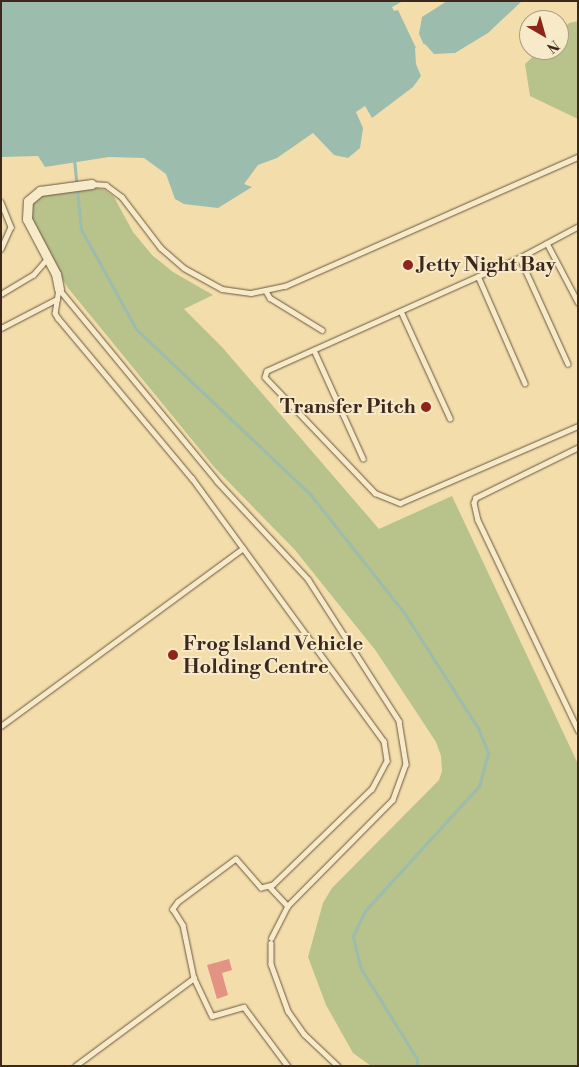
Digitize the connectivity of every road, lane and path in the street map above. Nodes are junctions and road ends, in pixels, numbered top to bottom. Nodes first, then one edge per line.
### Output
1 (578, 157) edge
2 (92, 184) joint
3 (1, 202) edge
4 (578, 227) edge
5 (547, 243) junction
6 (1, 249) edge
7 (520, 258) junction
8 (47, 259) junction
9 (478, 276) junction
10 (59, 289) junction
11 (266, 291) junction
12 (1, 294) edge
13 (57, 299) junction
14 (578, 302) edge
15 (400, 311) junction
16 (1, 328) edge
17 (322, 330) dead end
18 (314, 350) junction
19 (568, 364) dead end
20 (525, 383) dead end
21 (450, 418) dead end
22 (578, 426) edge
23 (578, 448) edge
24 (363, 458) dead end
25 (243, 548) junction
26 (1, 726) edge
27 (578, 730) edge
28 (270, 887) junction
29 (288, 906) junction
30 (194, 978) junction
31 (75, 1066) edge
32 (288, 1066) edge
33 (338, 1066) edge

1 - 11 lane
2 - 8 street
2 - 11 lane
3 - 6 lane
4 - 5 lane
5 - 7 lane
5 - 14 lane
7 - 9 lane
7 - 19 lane
8 - 10 street
8 - 12 lane
9 - 15 lane
9 - 20 lane
10 - 13 lane
10 - 29 lane
11 - 17 lane
13 - 16 lane
13 - 25 lane
15 - 18 lane
15 - 21 lane
18 - 22 lane
18 - 24 lane
23 - 27 lane
25 - 26 lane
25 - 28 lane
28 - 29 lane
28 - 30 lane
29 - 33 lane
30 - 31 lane
30 - 32 lane

